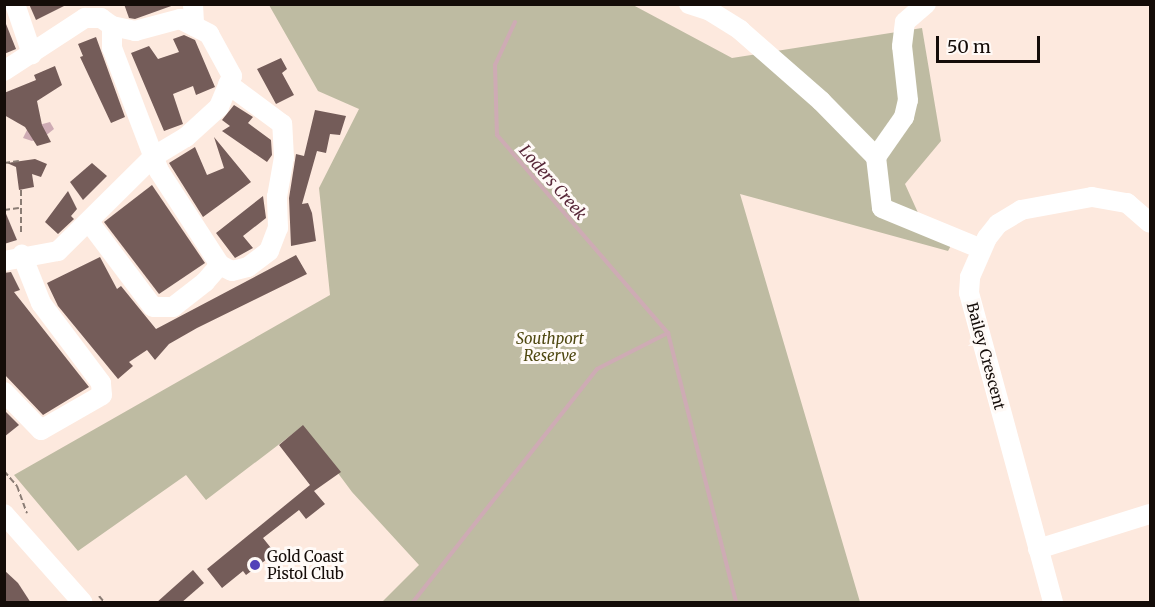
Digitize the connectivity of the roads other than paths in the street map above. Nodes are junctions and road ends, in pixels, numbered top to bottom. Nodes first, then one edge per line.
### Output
1 (15, 4) edge
2 (193, 4) edge
3 (689, 4) edge
4 (926, 4) edge
5 (112, 26) junction
6 (194, 26) junction
7 (32, 54) junction
8 (4, 71) edge
9 (228, 84) junction
10 (153, 157) junction
11 (876, 158) junction
12 (89, 222) junction
13 (1150, 223) edge
14 (979, 249) junction
15 (13, 258) edge
16 (220, 265) junction
17 (4, 392) edge
18 (4, 514) edge
19 (1150, 514) edge
20 (1038, 549) junction
21 (89, 598) edge
22 (1053, 603) edge

1 - 7 street
2 - 6 street
3 - 11 street
4 - 11 street
5 - 6 street
5 - 7 street
5 - 10 street
6 - 9 street
7 - 8 street
9 - 10 street
9 - 16 street
10 - 12 street
10 - 16 street
11 - 14 street
12 - 15 street
12 - 16 street
13 - 14 street, Bailey Crescent
14 - 20 street, Bailey Crescent
15 - 17 street
18 - 21 street
19 - 20 street
20 - 22 street, Bailey Crescent

